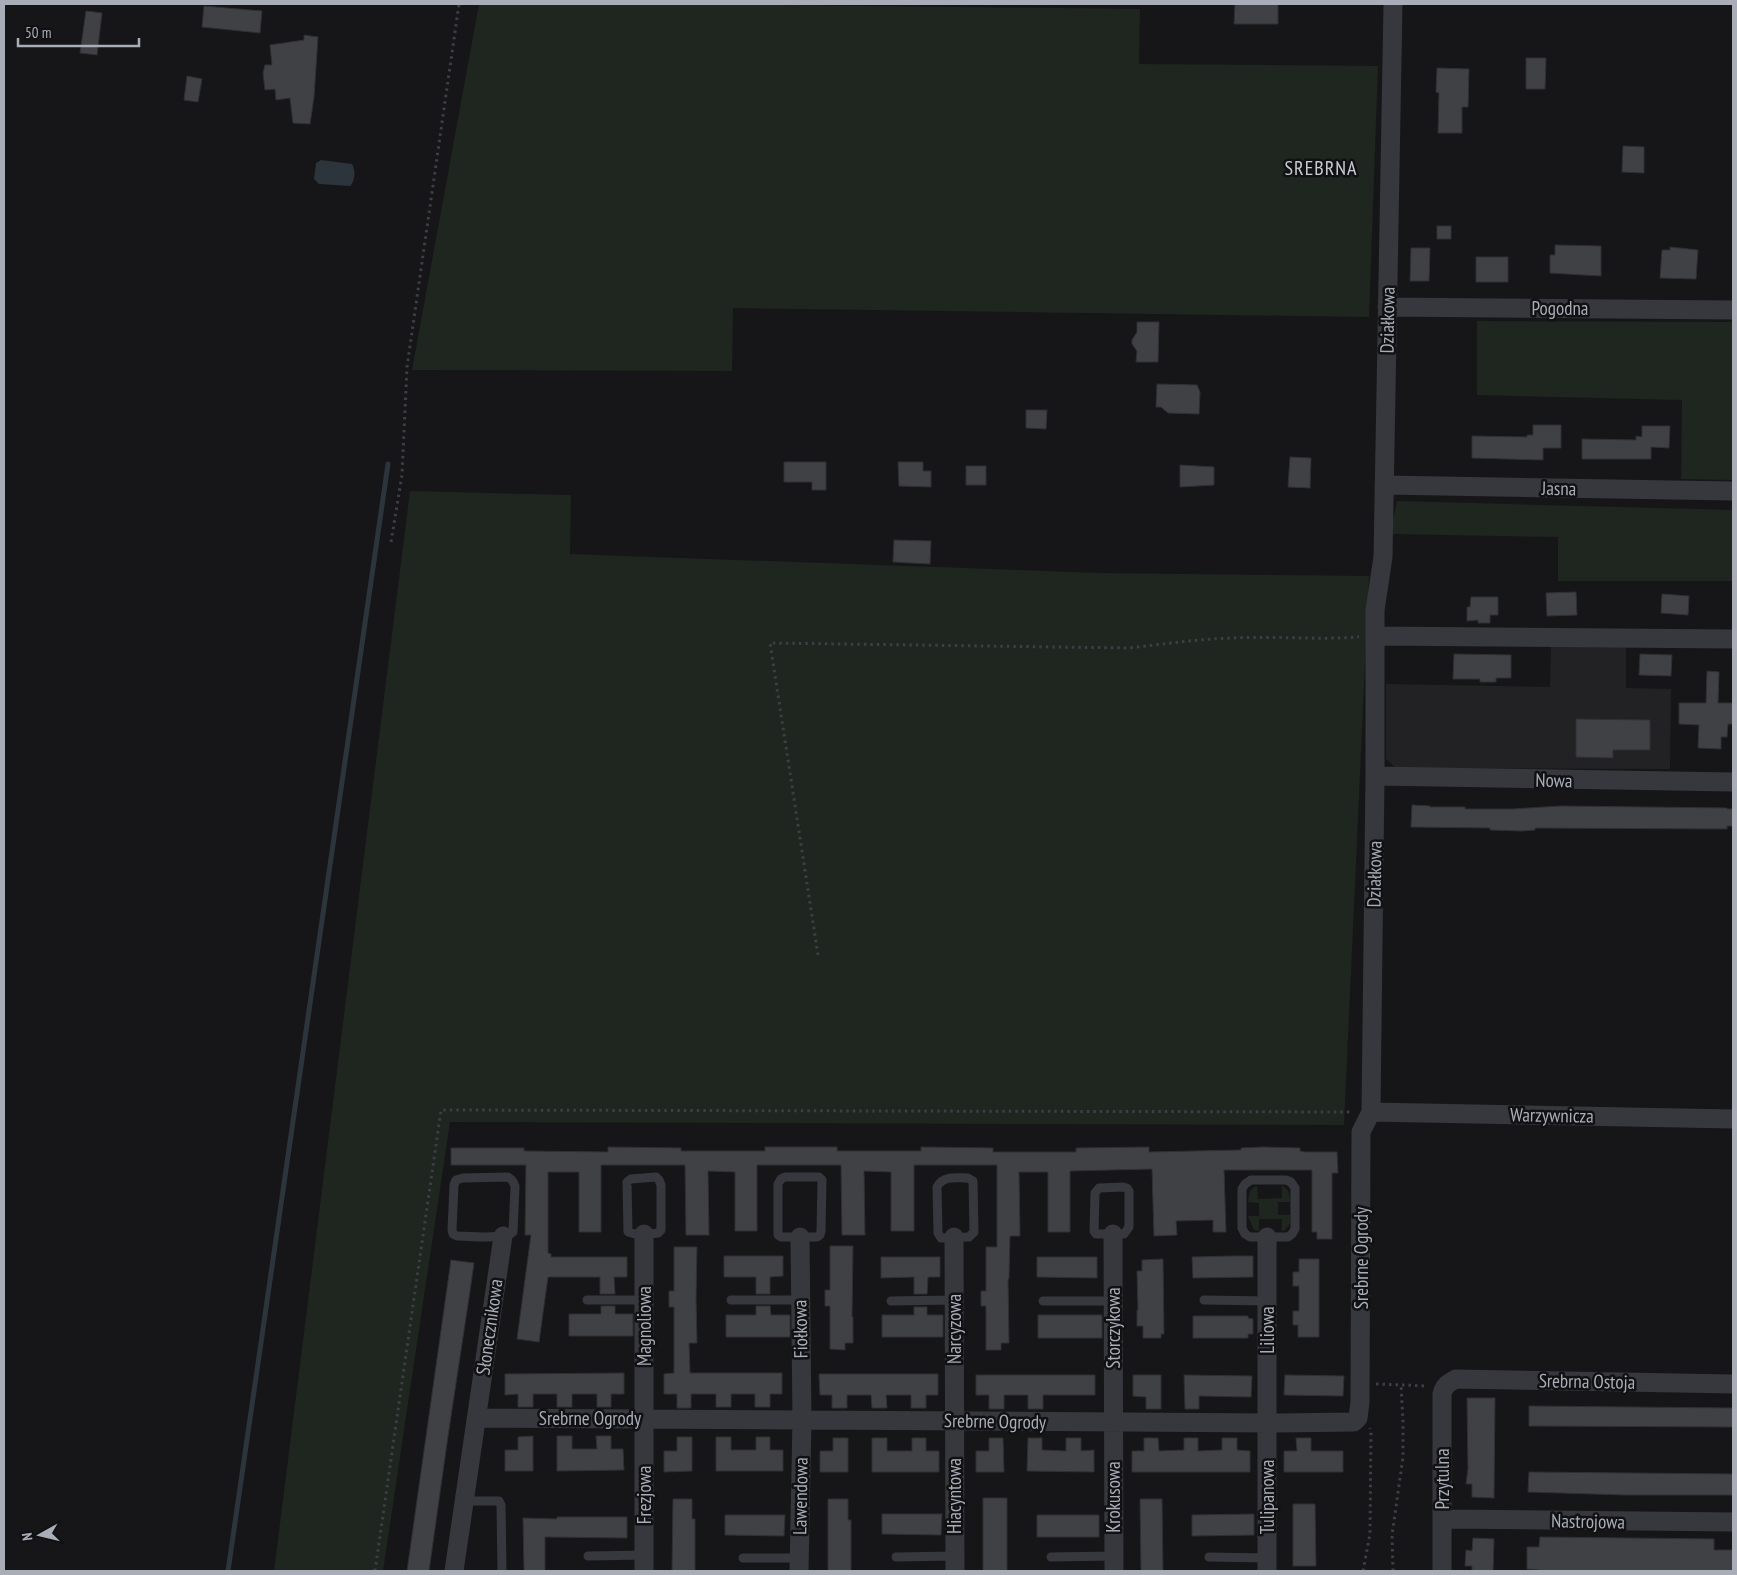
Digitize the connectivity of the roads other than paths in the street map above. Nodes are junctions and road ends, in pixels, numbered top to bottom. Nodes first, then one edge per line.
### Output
1 (1393, 4) edge
2 (1387, 306) junction
3 (1733, 310) edge
4 (1384, 485) junction
5 (1733, 491) edge
6 (1375, 636) junction
7 (1733, 639) edge
8 (1375, 776) junction
9 (1733, 782) edge
10 (1370, 1112) junction
11 (1733, 1119) edge
12 (644, 1234) junction
13 (1113, 1234) junction
14 (503, 1236) junction
15 (800, 1237) junction
16 (954, 1237) junction
17 (1267, 1237) junction
18 (587, 1300) dead end
19 (644, 1300) junction
20 (731, 1300) dead end
21 (800, 1300) junction
22 (954, 1300) junction
23 (1204, 1300) dead end
24 (891, 1301) dead end
25 (1043, 1301) dead end
26 (1113, 1301) junction
27 (1267, 1301) junction
28 (1733, 1384) edge
29 (1444, 1387) joint
30 (476, 1418) junction
31 (644, 1418) junction
32 (802, 1420) junction
33 (954, 1421) junction
34 (1113, 1422) junction
35 (1266, 1422) junction
36 (465, 1501) junction
37 (1442, 1519) junction
38 (1733, 1522) edge
39 (588, 1556) dead end
40 (896, 1557) dead end
41 (1051, 1557) dead end
42 (1209, 1557) dead end
43 (743, 1558) dead end
44 (645, 1563) edge
45 (955, 1564) edge
46 (1114, 1564) edge
47 (1267, 1564) edge
48 (799, 1565) edge
49 (454, 1571) edge
50 (502, 1571) edge
51 (1442, 1571) edge

1 - 2 street, Działkowa
2 - 3 street, Pogodna
2 - 4 street, Działkowa
4 - 5 street, Jasna
4 - 6 street, Działkowa
6 - 7 street
6 - 8 street, Działkowa
8 - 9 street, Nowa
8 - 10 street, Działkowa
10 - 11 street, Warzywnicza
10 - 35 street, Srebrne Ogrody
12 - 12 lane
12 - 19 street, Magnoliowa
13 - 13 lane
13 - 26 street, Storczykowa
14 - 14 lane
14 - 30 street, Słonecznikowa
15 - 15 lane
15 - 21 street, Fiołkowa
16 - 16 lane
16 - 22 street, Narcyzowa
17 - 17 lane
17 - 27 street, Liliowa
18 - 19 lane
19 - 31 street, Magnoliowa
20 - 21 lane
21 - 32 street, Fiołkowa
22 - 24 lane
22 - 33 street, Narcyzowa
23 - 27 lane
25 - 26 lane
26 - 34 street, Storczykowa
27 - 35 street, Liliowa
28 - 29 street, Srebrna Ostoja
29 - 37 street, Przytulna
30 - 31 street, Srebrne Ogrody
30 - 36 street
31 - 32 street, Srebrne Ogrody
31 - 44 street, Frezjowa
32 - 33 street, Srebrne Ogrody
32 - 48 street, Lawendowa
33 - 34 street, Srebrne Ogrody
33 - 45 street, Hiacyntowa
34 - 35 street, Srebrne Ogrody
34 - 46 street, Krokusowa
35 - 47 street, Tulipanowa
36 - 49 street
36 - 50 lane
37 - 38 street, Nastrojowa
37 - 51 street, Przytulna
39 - 44 lane
40 - 45 lane
41 - 46 lane
42 - 47 lane
43 - 48 lane

